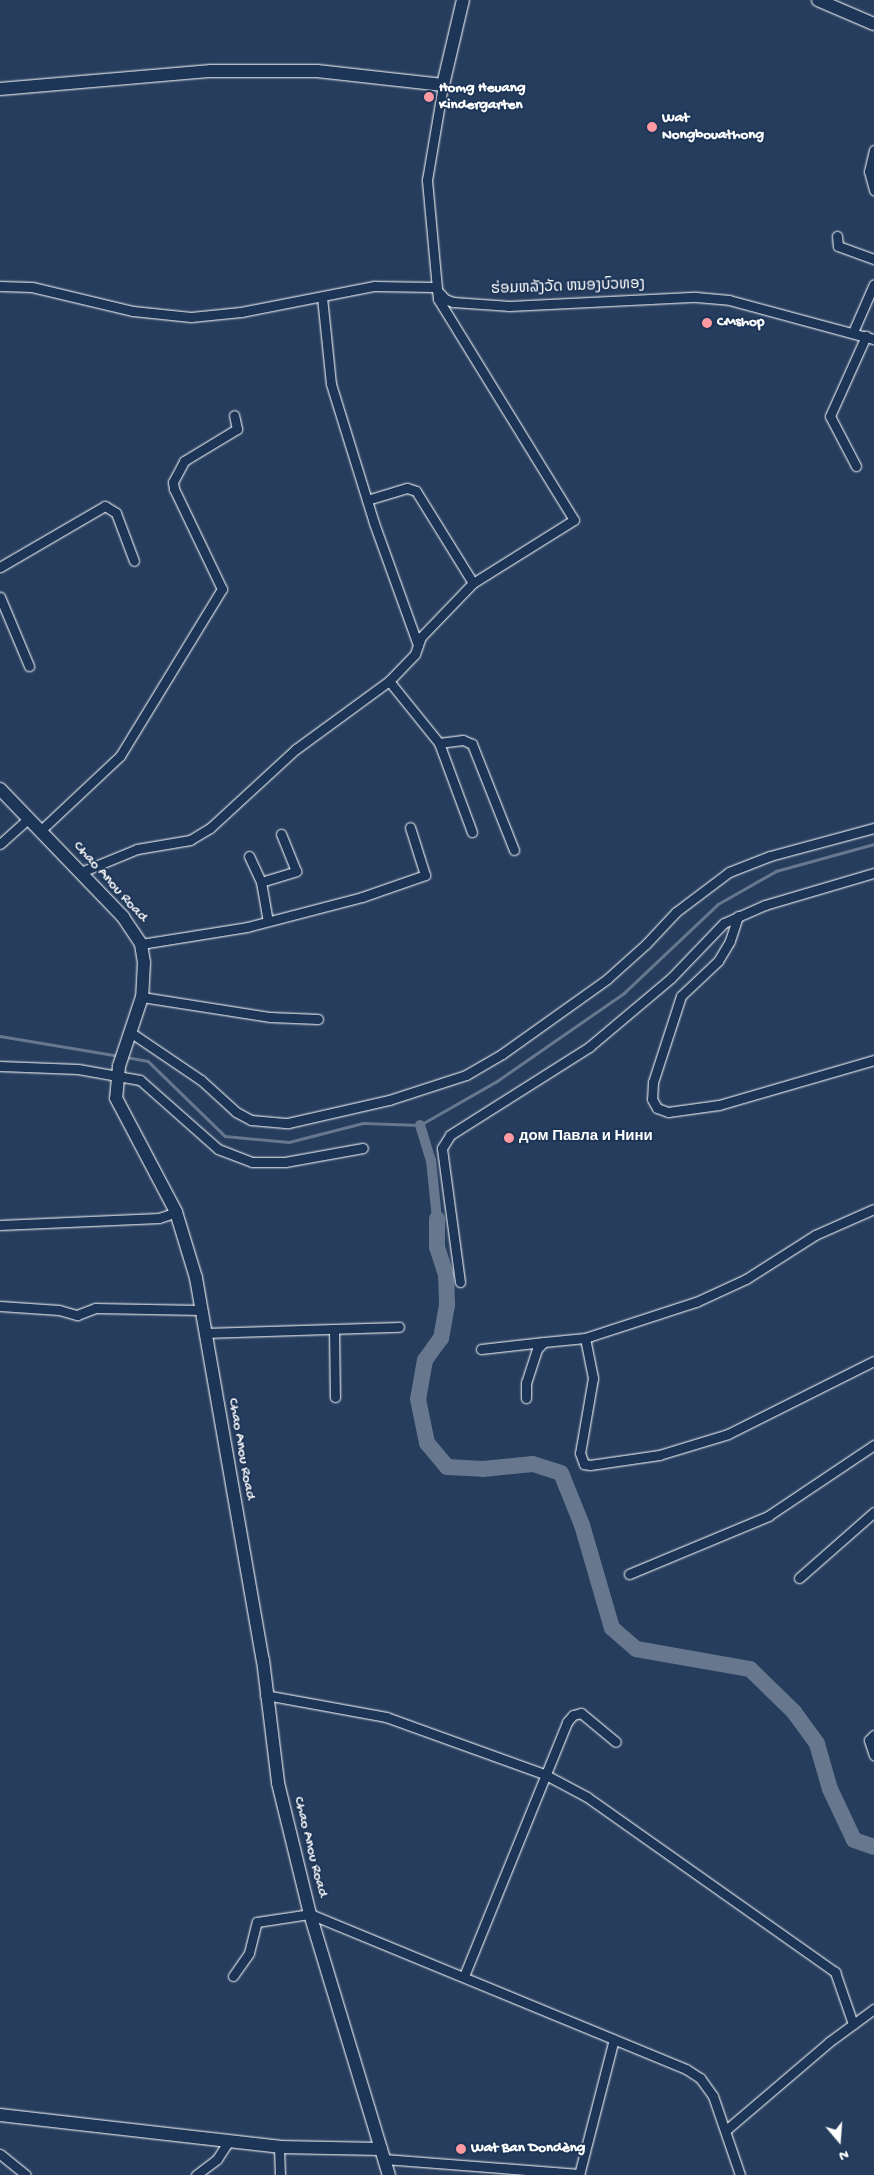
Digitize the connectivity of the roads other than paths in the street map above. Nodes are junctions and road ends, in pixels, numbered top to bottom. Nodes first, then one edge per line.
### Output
1 (463, 0) edge
2 (818, 0) edge
3 (874, 24) edge
4 (444, 85) junction
5 (0, 89) edge
6 (874, 150) edge
7 (874, 190) edge
8 (837, 236) dead end
9 (874, 259) edge
10 (874, 284) edge
11 (0, 286) edge
12 (434, 287) junction
13 (322, 297) junction
14 (852, 332) junction
15 (870, 338) edge
16 (234, 415) dead end
17 (856, 466) dead end
18 (366, 500) junction
19 (134, 561) dead end
20 (0, 567) edge
21 (473, 583) junction
22 (0, 597) edge
23 (418, 645) junction
24 (29, 666) dead end
25 (389, 681) junction
26 (439, 743) junction
27 (0, 789) edge
28 (28, 819) junction
29 (410, 827) dead end
30 (874, 828) edge
31 (40, 831) junction
32 (472, 832) dead end
33 (281, 834) dead end
34 (0, 844) edge
35 (514, 850) dead end
36 (248, 856) dead end
37 (81, 872) junction
38 (874, 873) edge
39 (261, 882) junction
40 (738, 916) junction
41 (268, 920) junction
42 (141, 944) junction
43 (142, 997) junction
44 (318, 1019) dead end
45 (130, 1032) junction
46 (874, 1060) edge
47 (0, 1066) edge
48 (118, 1070) junction
49 (363, 1148) dead end
50 (874, 1209) edge
51 (176, 1212) junction
52 (0, 1225) edge
53 (460, 1282) dead end
54 (0, 1306) edge
55 (200, 1310) junction
56 (399, 1327) dead end
57 (334, 1329) junction
58 (204, 1333) junction
59 (585, 1338) junction
60 (544, 1342) junction
61 (481, 1348) dead end
62 (874, 1362) edge
63 (335, 1397) dead end
64 (526, 1398) dead end
65 (874, 1445) edge
66 (874, 1512) edge
67 (628, 1574) dead end
68 (799, 1578) dead end
69 (265, 1694) junction
70 (874, 1735) edge
71 (616, 1742) dead end
72 (874, 1755) edge
73 (544, 1774) junction
74 (310, 1914) junction
75 (233, 1976) dead end
76 (464, 1976) junction
77 (874, 2009) edge
78 (853, 2024) junction
79 (614, 2039) junction
80 (0, 2115) edge
81 (726, 2130) junction
82 (228, 2142) junction
83 (279, 2147) junction
84 (0, 2154) edge
85 (383, 2154) junction
86 (26, 2175) edge
87 (196, 2175) edge
88 (280, 2175) edge
89 (388, 2175) edge
90 (579, 2175) edge
91 (740, 2175) edge

1 - 4 street
2 - 3 street
4 - 5 street
4 - 12 street
6 - 7 street
8 - 9 street
10 - 14 street
11 - 13 street
12 - 13 street
12 - 14 street, ຮ່ອມຫລັງວັດ ຫນອງບົວທອງ
12 - 21 street
13 - 18 street
14 - 15 street, ຮ່ອມຫລັງວັດ ຫນອງບົວທອງ
15 - 17 street
16 - 31 street
18 - 21 street
18 - 23 street
19 - 20 street
21 - 23 street
22 - 24 street
23 - 25 street
25 - 26 street
25 - 37 street
26 - 32 street
26 - 35 street
27 - 28 street, Chao Anou Road
28 - 31 street, Chao Anou Road
28 - 34 street
29 - 41 street
30 - 45 street
31 - 37 street, Chao Anou Road
33 - 39 street
36 - 39 street
37 - 42 street, Chao Anou Road
38 - 40 street
39 - 41 street
40 - 46 street
40 - 53 street
41 - 42 street
42 - 43 street, Chao Anou Road
43 - 44 street
43 - 45 street, Chao Anou Road
45 - 48 street, Chao Anou Road
47 - 48 street
48 - 49 street
48 - 51 street, Chao Anou Road
50 - 59 street
51 - 52 street
51 - 55 street, Chao Anou Road
54 - 55 street
55 - 58 street, Chao Anou Road
56 - 57 street
57 - 58 street
57 - 63 street
58 - 69 street, Chao Anou Road
59 - 60 street
59 - 62 street
60 - 61 street
60 - 64 street
65 - 67 street
66 - 68 street
69 - 73 street
69 - 74 street, Chao Anou Road
70 - 72 street
71 - 73 street
73 - 76 street
73 - 78 street
74 - 75 street
74 - 76 street
74 - 85 street, Chao Anou Road
76 - 79 street
77 - 78 street
78 - 81 street
79 - 81 street
79 - 90 street
80 - 82 street
81 - 91 street
82 - 83 street
82 - 87 street
83 - 85 street
83 - 88 street
84 - 86 street
85 - 89 street, Chao Anou Road
85 - 90 street

